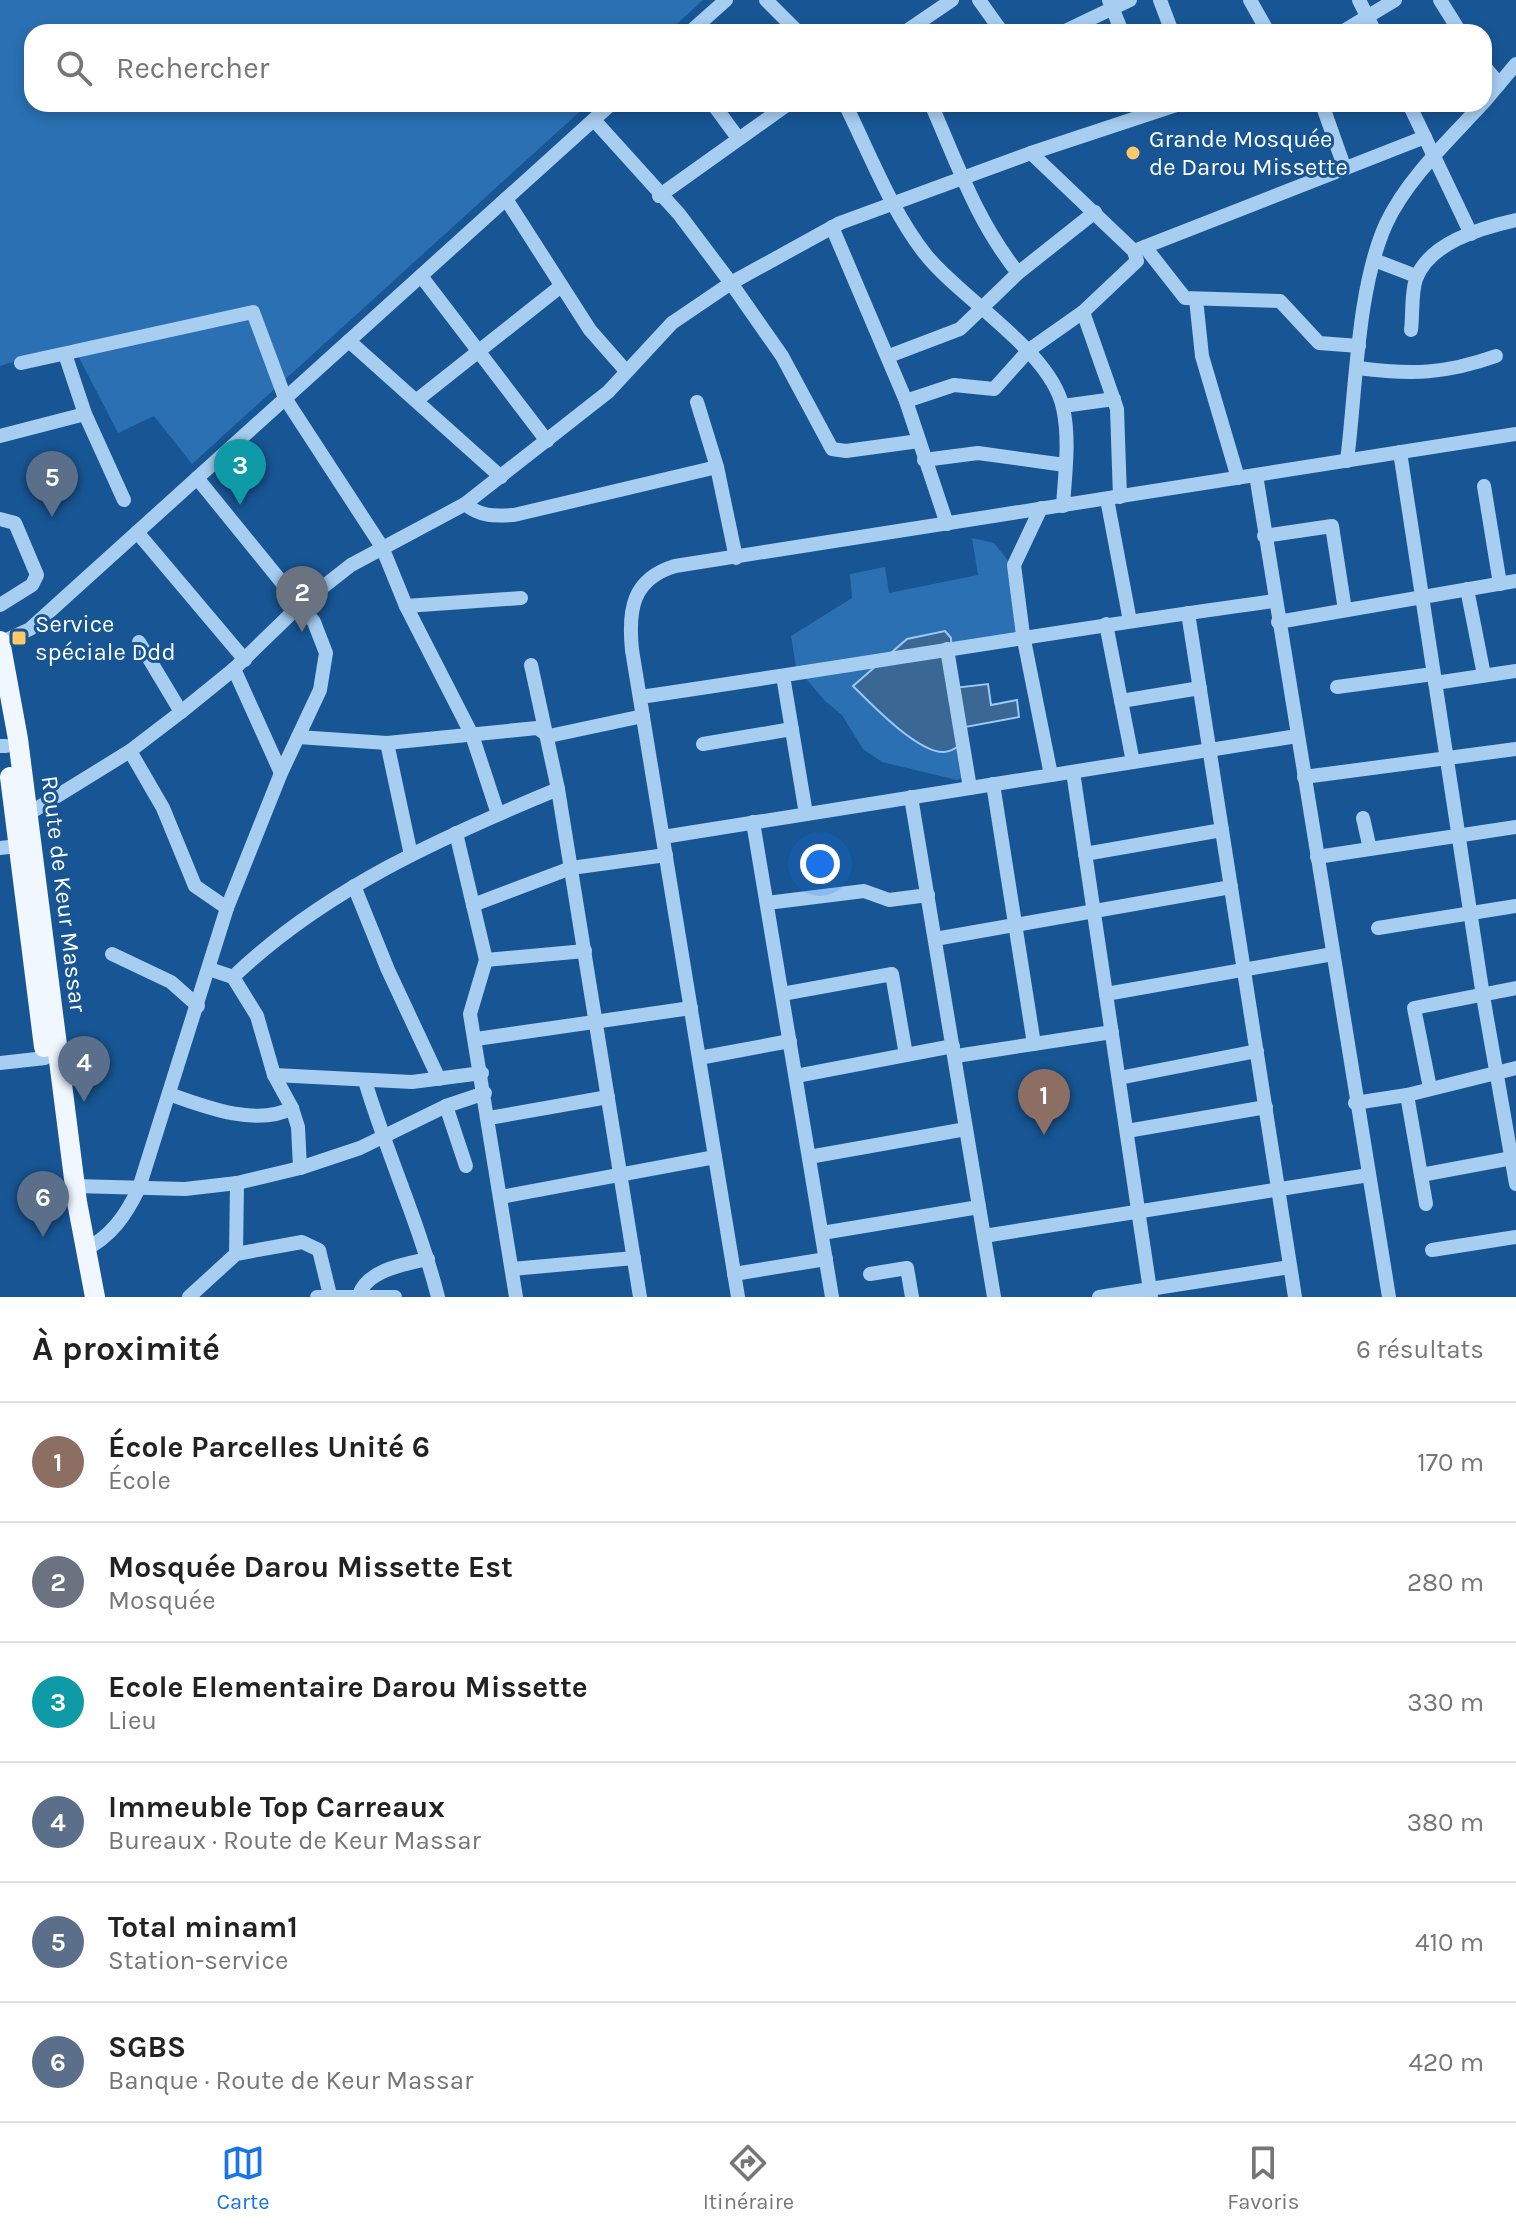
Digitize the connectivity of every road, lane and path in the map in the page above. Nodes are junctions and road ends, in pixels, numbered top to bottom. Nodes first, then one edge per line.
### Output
1 (726, 0) edge
2 (766, 0) edge
3 (952, 0) edge
4 (979, 0) edge
5 (1130, 0) edge
6 (1160, 0) edge
7 (1250, 0) edge
8 (1359, 0) edge
9 (1395, 0) edge
10 (1440, 0) edge
11 (1110, 4) edge
12 (1368, 17) junction
13 (699, 24) edge
14 (790, 24) edge
15 (917, 24) edge
16 (996, 24) edge
17 (1076, 24) edge
18 (1119, 24) edge
19 (1169, 24) edge
20 (1264, 24) edge
21 (1356, 24) edge
22 (1371, 24) edge
23 (1455, 24) edge
24 (1514, 71) edge
25 (1492, 76) edge
26 (1499, 84) junction
27 (1492, 92) edge
28 (602, 112) edge
29 (719, 112) edge
30 (776, 112) edge
31 (849, 112) edge
32 (934, 112) edge
33 (1144, 112) edge
34 (1325, 112) edge
35 (1413, 112) edge
36 (1475, 112) edge
37 (594, 120) junction
38 (1425, 137) junction
39 (738, 138) junction
40 (1031, 153) junction
41 (1433, 158) junction
42 (1345, 169) junction
43 (963, 178) junction
44 (659, 196) junction
45 (506, 199) junction
46 (894, 204) junction
47 (1095, 212) junction
48 (1516, 220) edge
49 (832, 227) junction
50 (1471, 234) junction
51 (1139, 249) junction
52 (1374, 260) junction
53 (1018, 273) junction
54 (421, 276) junction
55 (1416, 276) junction
56 (731, 283) junction
57 (561, 286) junction
58 (1196, 299) junction
59 (981, 308) junction
60 (1083, 312) junction
61 (1411, 330) dead end
62 (349, 341) junction
63 (1359, 346) junction
64 (478, 349) junction
65 (1029, 350) junction
66 (65, 354) junction
67 (889, 356) junction
68 (1496, 356) dead end
69 (21, 363) dead end
70 (1358, 368) junction
71 (626, 371) junction
72 (285, 398) junction
73 (1114, 399) junction
74 (417, 400) junction
75 (906, 401) junction
76 (697, 402) dead end
77 (1063, 406) junction
78 (85, 414) junction
79 (1516, 434) edge
80 (0, 436) edge
81 (547, 441) junction
82 (919, 441) junction
83 (1400, 452) junction
84 (924, 460) junction
85 (1347, 461) junction
86 (1065, 465) junction
87 (717, 467) junction
88 (1256, 475) junction
89 (501, 477) junction
90 (197, 478) junction
91 (1238, 478) junction
92 (1484, 486) dead end
93 (1113, 498) junction
94 (124, 500) dead end
95 (465, 504) junction
96 (1063, 506) junction
97 (1041, 508) junction
98 (0, 519) edge
99 (947, 524) junction
100 (137, 532) junction
101 (1264, 536) junction
102 (382, 547) junction
103 (736, 558) junction
104 (1516, 581) edge
105 (1500, 584) junction
106 (1467, 589) junction
107 (1422, 597) junction
108 (521, 598) dead end
109 (1274, 601) junction
110 (0, 605) edge
111 (300, 605) junction
112 (406, 606) junction
113 (1345, 610) junction
114 (1188, 613) junction
115 (1130, 621) junction
116 (1278, 622) junction
117 (1106, 624) junction
118 (1023, 635) junction
119 (0, 642) edge
120 (139, 642) dead end
121 (947, 649) junction
122 (240, 664) junction
123 (531, 665) dead end
124 (1516, 671) edge
125 (1484, 675) junction
126 (783, 676) junction
127 (1434, 678) junction
128 (1337, 687) dead end
129 (1200, 688) junction
130 (0, 694) edge
131 (640, 697) junction
132 (1121, 701) junction
133 (181, 712) junction
134 (643, 716) junction
135 (792, 729) junction
136 (472, 735) junction
137 (549, 736) junction
138 (1297, 736) junction
139 (298, 737) junction
140 (387, 743) junction
141 (703, 744) dead end
142 (3, 746) edge
143 (1516, 749) edge
144 (1209, 750) junction
145 (130, 751) junction
146 (1448, 757) junction
147 (1133, 762) junction
148 (1073, 772) junction
149 (281, 773) junction
150 (1051, 775) junction
151 (1304, 777) junction
152 (993, 784) junction
153 (970, 788) junction
154 (558, 789) junction
155 (911, 797) junction
156 (28, 814) junction
157 (498, 814) junction
158 (806, 814) junction
159 (1363, 818) dead end
160 (753, 822) junction
161 (1516, 827) edge
162 (1222, 830) junction
163 (456, 833) junction
164 (1460, 836) junction
165 (663, 837) junction
166 (8, 847) edge
167 (1370, 849) junction
168 (1085, 854) junction
169 (411, 855) junction
170 (666, 855) junction
171 (1317, 857) junction
172 (571, 868) junction
173 (354, 886) junction
174 (1231, 887) junction
175 (928, 895) junction
176 (767, 903) junction
177 (473, 905) junction
178 (1516, 906) edge
179 (227, 908) junction
180 (1094, 911) junction
181 (1473, 913) junction
182 (1015, 925) junction
183 (1378, 928) dead end
184 (935, 939) junction
185 (585, 951) junction
186 (112, 954) dead end
187 (1333, 954) junction
188 (486, 960) junction
189 (209, 969) junction
190 (1244, 970) junction
191 (233, 977) junction
192 (1516, 988) edge
193 (782, 994) junction
194 (1106, 994) junction
195 (1483, 996) junction
196 (198, 1006) junction
197 (691, 1008) junction
198 (596, 1022) junction
199 (1112, 1032) junction
200 (476, 1039) junction
201 (790, 1041) junction
202 (1034, 1044) junction
203 (954, 1051) junction
204 (1257, 1051) junction
205 (906, 1055) junction
206 (45, 1058) junction
207 (699, 1058) junction
208 (0, 1063) edge
209 (1516, 1068) edge
210 (1497, 1072) junction
211 (482, 1073) junction
212 (274, 1075) junction
213 (796, 1076) junction
214 (1119, 1078) junction
215 (439, 1079) junction
216 (365, 1081) junction
217 (1430, 1088) junction
218 (485, 1093) junction
219 (169, 1094) junction
220 (1407, 1095) junction
221 (608, 1097) junction
222 (1355, 1103) junction
223 (446, 1106) junction
224 (1266, 1107) junction
225 (292, 1108) junction
226 (489, 1118) junction
227 (966, 1129) junction
228 (1127, 1131) junction
229 (382, 1138) junction
230 (715, 1157) junction
231 (809, 1157) junction
232 (1512, 1158) junction
233 (466, 1166) dead end
234 (300, 1168) junction
235 (621, 1174) junction
236 (1369, 1175) junction
237 (1421, 1175) junction
238 (237, 1183) junction
239 (1516, 1184) edge
240 (75, 1186) junction
241 (139, 1188) junction
242 (1278, 1190) junction
243 (501, 1197) junction
244 (1426, 1204) dead end
245 (979, 1207) junction
246 (1139, 1213) junction
247 (822, 1233) junction
248 (984, 1236) junction
249 (1516, 1237) edge
250 (84, 1250) junction
251 (1432, 1250) dead end
252 (236, 1254) junction
253 (634, 1258) junction
254 (428, 1259) junction
255 (826, 1259) junction
256 (1290, 1267) junction
257 (512, 1269) junction
258 (734, 1274) junction
259 (870, 1274) dead end
260 (1151, 1293) edge
261 (359, 1295) edge
262 (84, 1296) edge
263 (324, 1296) edge
264 (189, 1297) edge
265 (395, 1297) edge
266 (438, 1297) edge
267 (516, 1297) edge
268 (640, 1297) edge
269 (738, 1297) edge
270 (832, 1297) edge
271 (912, 1297) edge
272 (994, 1297) edge
273 (1099, 1297) edge
274 (1295, 1297) edge
275 (1389, 1297) edge

1 - 13 street
2 - 14 street
3 - 15 street
4 - 16 street
5 - 11 street
6 - 19 street
7 - 20 street
8 - 12 street
9 - 12 street
10 - 23 street
11 - 17 street
11 - 18 street
12 - 21 street
12 - 22 street
24 - 26 street
25 - 26 street
26 - 27 street
28 - 37 street
29 - 39 street
30 - 39 street
31 - 46 street
32 - 43 street
33 - 40 street
34 - 42 street
35 - 38 street
36 - 41 street
37 - 44 street
37 - 45 street
38 - 41 street
38 - 42 street
39 - 44 street
40 - 43 street
40 - 47 street
41 - 50 street
41 - 52 street
42 - 51 street
43 - 46 street
43 - 53 street
44 - 56 street
45 - 54 street
45 - 57 street
46 - 49 street
46 - 59 street
47 - 51 street
47 - 53 street
48 - 50 street
49 - 56 street
49 - 67 street
50 - 55 street
51 - 58 street
51 - 60 street
52 - 55 street
52 - 63 street
53 - 59 street
54 - 62 street
54 - 64 street
55 - 61 street
56 - 71 street
56 - 82 street
57 - 64 street
57 - 71 street
58 - 63 street
58 - 91 street
59 - 65 street
59 - 67 street
60 - 65 street
60 - 73 street
62 - 72 street
62 - 74 street
63 - 70 street
64 - 74 street
64 - 81 street
65 - 75 street
65 - 77 street
66 - 69 street
66 - 72 street
66 - 78 street
67 - 75 street
68 - 70 street
70 - 85 street
71 - 81 street
72 - 90 street
72 - 102 street
73 - 77 street
73 - 93 street
74 - 89 street
75 - 82 street
76 - 87 street
77 - 86 street
78 - 80 street
78 - 94 street
79 - 83 street
81 - 89 street
82 - 84 street
83 - 85 street
83 - 107 street
84 - 86 street
84 - 99 street
85 - 88 street
86 - 96 street
87 - 95 street
87 - 103 street
88 - 91 street
88 - 101 street
89 - 95 street
90 - 100 street
90 - 111 street
91 - 93 street
92 - 105 street
93 - 96 street
93 - 115 street
95 - 102 street
96 - 97 street
97 - 99 street
97 - 118 street
98 - 110 street
99 - 103 street
100 - 119 street
100 - 122 street
101 - 109 street
101 - 113 street
102 - 111 street
102 - 112 street
103 - 131 street
104 - 105 street
105 - 106 street
106 - 107 street
106 - 125 street
107 - 113 street
107 - 127 street
108 - 112 street
109 - 114 street
109 - 116 street
111 - 122 street
111 - 139 street
112 - 136 street
113 - 116 street
114 - 115 street
114 - 129 street
115 - 117 street
116 - 138 street
117 - 118 street
117 - 132 street
118 - 121 street
118 - 150 street
119 - 156 main road, Route de Keur Massar
120 - 133 street
121 - 126 street
121 - 153 street
122 - 133 street
122 - 149 street
123 - 137 street
124 - 125 street
125 - 127 street
126 - 131 street
126 - 135 street
127 - 128 street
127 - 146 street
129 - 132 street
129 - 144 street
130 - 142 main road, Route de Keur Massar
131 - 134 street
132 - 147 street
133 - 145 street
134 - 137 street
134 - 165 street
135 - 141 street
135 - 158 street
136 - 137 street
136 - 140 street
136 - 157 street
137 - 154 street
138 - 144 street
138 - 151 street
139 - 140 street
139 - 149 street
140 - 169 street
142 - 166 main road, Route de Keur Massar
143 - 146 street
144 - 147 street
144 - 162 street
145 - 156 street
145 - 179 street
146 - 151 street
146 - 164 street
147 - 148 street
148 - 150 street
148 - 168 street
149 - 179 street
150 - 152 street
151 - 171 street
152 - 153 street
152 - 182 street
153 - 155 street
154 - 157 street
154 - 172 street
155 - 158 street
155 - 175 street
156 - 240 main road, Route de Keur Massar
157 - 163 street
158 - 160 street
159 - 167 street
160 - 165 street
160 - 176 street
161 - 164 street
162 - 168 street
162 - 174 street
163 - 169 street
163 - 177 street
164 - 167 street
164 - 181 street
165 - 170 street
166 - 206 main road, Route de Keur Massar
167 - 171 street
168 - 180 street
169 - 173 street
170 - 172 street
170 - 197 street
171 - 187 street
172 - 177 street
172 - 185 street
173 - 191 street
173 - 215 street
174 - 180 street
174 - 190 street
175 - 176 street
175 - 184 street
176 - 193 street
177 - 188 street
178 - 181 street
179 - 189 street
180 - 182 street
180 - 194 street
181 - 183 street
181 - 195 street
182 - 184 street
182 - 202 street
184 - 203 street
185 - 188 street
185 - 198 street
186 - 196 street
187 - 190 street
187 - 222 street
188 - 200 street
189 - 191 street
189 - 196 street
190 - 194 street
190 - 204 street
191 - 212 street
192 - 195 street
193 - 201 street
193 - 205 street
194 - 199 street
195 - 210 street
195 - 217 street
196 - 219 street
197 - 198 street
197 - 207 street
198 - 200 street
198 - 221 street
199 - 202 street
199 - 214 street
200 - 211 street
201 - 207 street
201 - 213 street
202 - 203 street
203 - 205 street
203 - 227 street
204 - 214 street
204 - 224 street
205 - 213 street
206 - 208 street
206 - 262 main road, Route de Keur Massar
207 - 230 street
209 - 210 street
210 - 217 street
210 - 232 street
211 - 215 street
211 - 218 street
212 - 216 street
212 - 225 street
213 - 231 street
214 - 228 street
215 - 216 street
216 - 229 street
217 - 220 street
218 - 223 street
218 - 226 street
219 - 225 street
219 - 241 street
220 - 222 street
220 - 237 street
221 - 226 street
221 - 235 street
222 - 236 street
223 - 229 street
223 - 233 street
224 - 228 street
224 - 242 street
225 - 234 street
226 - 243 street
227 - 231 street
227 - 245 street
228 - 246 street
229 - 234 street
229 - 254 street
230 - 235 street
230 - 258 street
231 - 247 street
232 - 237 street
232 - 239 street
234 - 238 street
235 - 243 street
235 - 253 street
236 - 242 street
236 - 275 street
237 - 244 street
238 - 241 street
238 - 252 street
240 - 241 street
240 - 250 main road, Route de Keur Massar
241 - 250 street
242 - 246 street
242 - 256 street
243 - 257 street
245 - 247 street
245 - 248 street
246 - 248 street
246 - 260 street
247 - 255 street
248 - 272 street
249 - 251 street
250 - 262 main road, Route de Keur Massar
252 - 263 street
252 - 264 street
253 - 257 street
253 - 268 street
254 - 261 street
254 - 266 street
255 - 258 street
255 - 270 street
256 - 260 street
256 - 274 street
257 - 267 street
258 - 269 street
259 - 271 street
260 - 273 street
261 - 263 street
261 - 265 street

